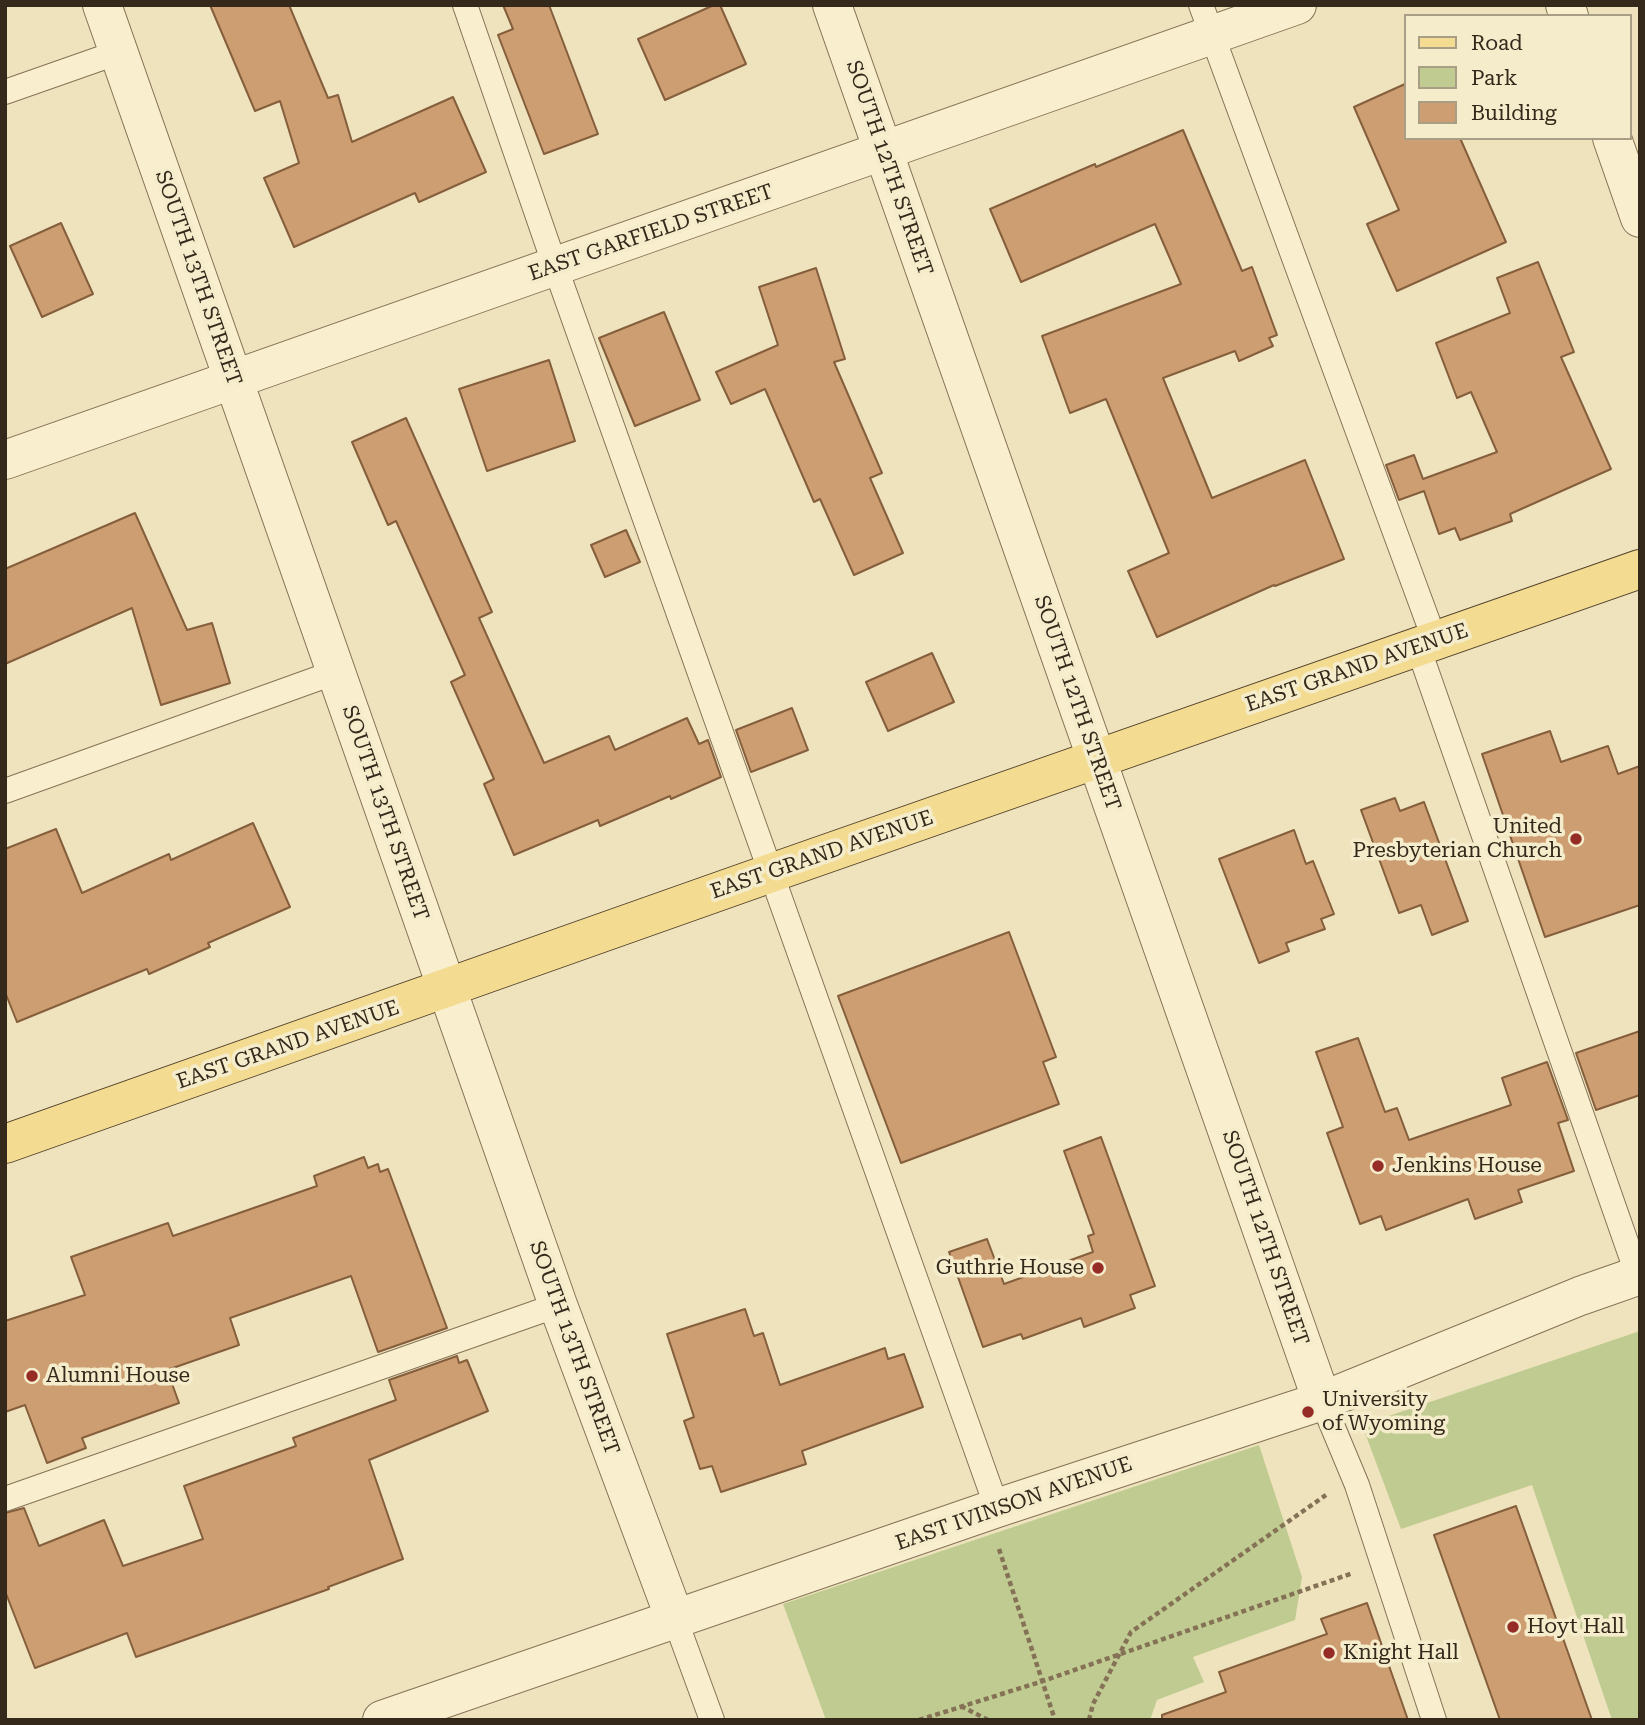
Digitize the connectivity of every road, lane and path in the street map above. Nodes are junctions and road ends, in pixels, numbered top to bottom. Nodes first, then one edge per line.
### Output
1 (102, 5) edge
2 (465, 5) edge
3 (832, 5) edge
4 (1297, 5) edge
5 (1206, 20) edge
6 (119, 52) junction
7 (5, 92) edge
8 (1613, 140) edge
9 (883, 151) junction
10 (1640, 218) edge
11 (555, 266) junction
12 (234, 380) junction
13 (5, 460) edge
14 (1640, 569) edge
15 (1427, 644) junction
16 (336, 672) junction
17 (1097, 759) junction
18 (5, 791) edge
19 (771, 873) junction
20 (447, 990) junction
21 (5, 1144) edge
22 (1639, 1275) edge
23 (558, 1306) junction
24 (1322, 1401) junction
25 (1357, 1485) junction
26 (5, 1499) edge
27 (992, 1510) junction
28 (1383, 1563) junction
29 (675, 1619) junction
30 (1120, 1654) junction
31 (1042, 1681) junction
32 (961, 1706) junction
33 (383, 1720) edge
34 (712, 1720) edge
35 (919, 1720) edge
36 (988, 1720) edge
37 (1055, 1720) edge
38 (1090, 1720) edge
39 (1434, 1720) edge

1 - 6 street, SOUTH 13TH STREET
2 - 11 lane
3 - 9 street, SOUTH 12TH STREET
4 - 5 street, EAST GARFIELD STREET
5 - 9 street, EAST GARFIELD STREET
5 - 15 lane
6 - 7 lane
6 - 12 street, SOUTH 13TH STREET
8 - 10 street
9 - 11 street, EAST GARFIELD STREET
9 - 17 street, SOUTH 12TH STREET
11 - 12 street, EAST GARFIELD STREET
11 - 19 lane
12 - 13 street, EAST GARFIELD STREET
12 - 16 street, SOUTH 13TH STREET
14 - 15 main road, EAST GRAND AVENUE
15 - 17 main road, EAST GRAND AVENUE
15 - 22 lane
16 - 18 lane
16 - 20 street, SOUTH 13TH STREET
17 - 19 main road, EAST GRAND AVENUE
17 - 24 street, SOUTH 12TH STREET
19 - 20 main road, EAST GRAND AVENUE
19 - 27 lane
20 - 21 main road, EAST GRAND AVENUE
20 - 23 street, SOUTH 13TH STREET
22 - 24 street, EAST IVINSON AVENUE
23 - 26 lane
23 - 29 street, SOUTH 13TH STREET
24 - 25 lane
24 - 27 street, EAST IVINSON AVENUE
25 - 28 lane
25 - 30 path
27 - 29 street, EAST IVINSON AVENUE
27 - 31 path
28 - 30 path
28 - 39 lane
29 - 33 street, EAST IVINSON AVENUE
29 - 34 lane
30 - 31 path
30 - 38 path
31 - 32 path
31 - 37 path
32 - 35 path
32 - 36 path

